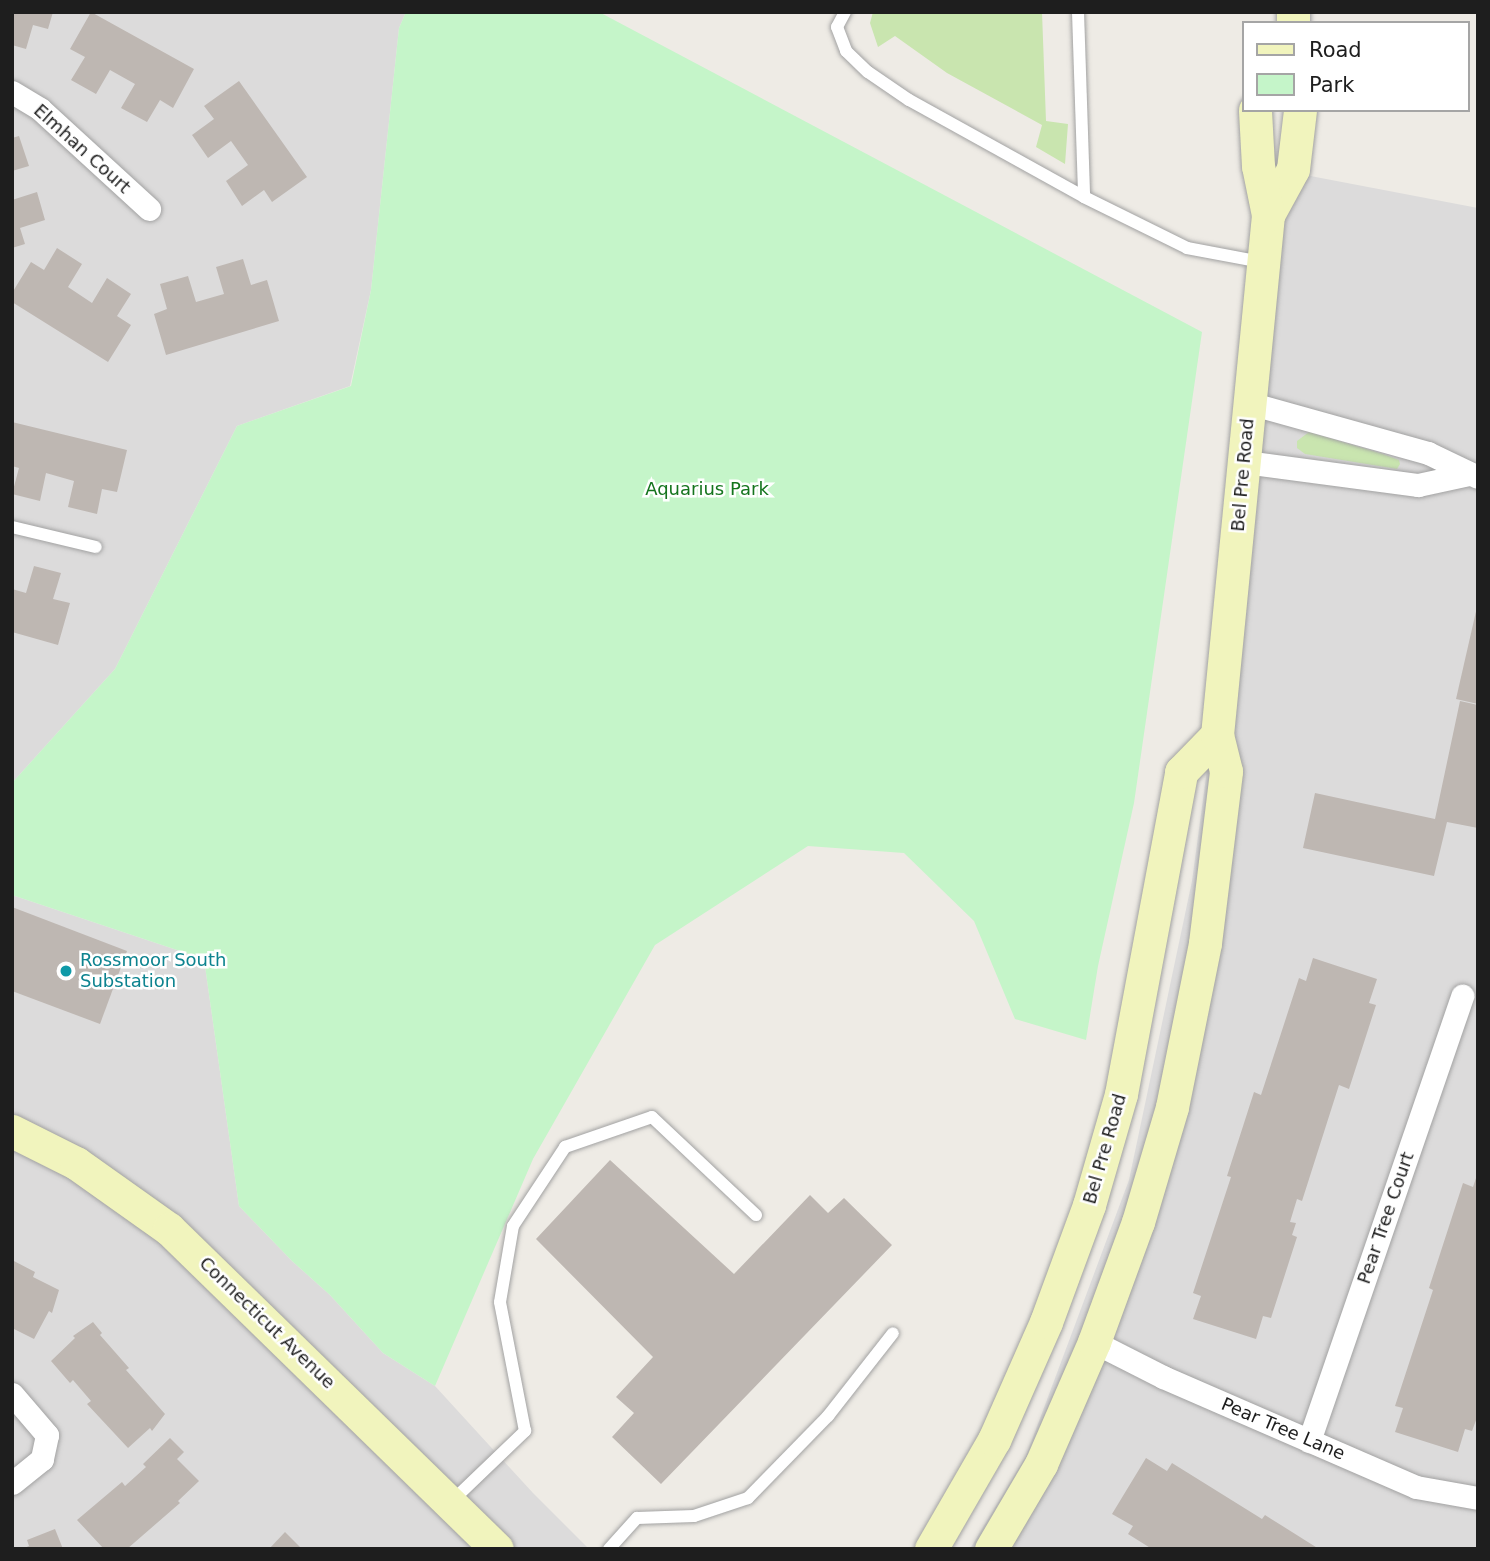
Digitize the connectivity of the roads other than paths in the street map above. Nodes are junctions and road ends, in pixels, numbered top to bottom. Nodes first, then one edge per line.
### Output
1 (845, 12) edge
2 (1079, 12) edge
3 (12, 92) edge
4 (1255, 112) edge
5 (1300, 112) edge
6 (1084, 197) junction
7 (149, 209) dead end
8 (1268, 215) junction
9 (1265, 263) junction
10 (1249, 403) junction
11 (1245, 462) junction
12 (1473, 475) edge
13 (12, 527) edge
14 (96, 547) dead end
15 (1217, 734) junction
16 (1462, 996) dead end
17 (12, 1131) edge
18 (756, 1214) dead end
19 (893, 1334) dead end
20 (1094, 1342) junction
21 (12, 1394) edge
22 (1309, 1441) junction
23 (12, 1483) edge
24 (1478, 1498) edge
25 (451, 1503) junction
26 (497, 1549) edge
27 (609, 1549) edge
28 (931, 1549) edge
29 (991, 1549) edge

1 - 6 lane
2 - 6 lane
3 - 7 street, Elmhan Court
4 - 8 main road, Bel Pre Road
5 - 8 main road, Bel Pre Road
6 - 9 lane
8 - 9 main road, Bel Pre Road
9 - 10 main road, Bel Pre Road
10 - 11 main road, Bel Pre Road
10 - 12 street
11 - 12 street
11 - 15 main road, Bel Pre Road
13 - 14 lane
15 - 20 main road, Bel Pre Road
15 - 28 main road, Bel Pre Road
16 - 22 street, Pear Tree Court
17 - 25 main road, Connecticut Avenue
18 - 25 lane
19 - 27 lane
20 - 22 street, Pear Tree Lane
20 - 29 main road, Bel Pre Road
21 - 23 street
22 - 24 street, Pear Tree Lane
25 - 26 main road, Connecticut Avenue

